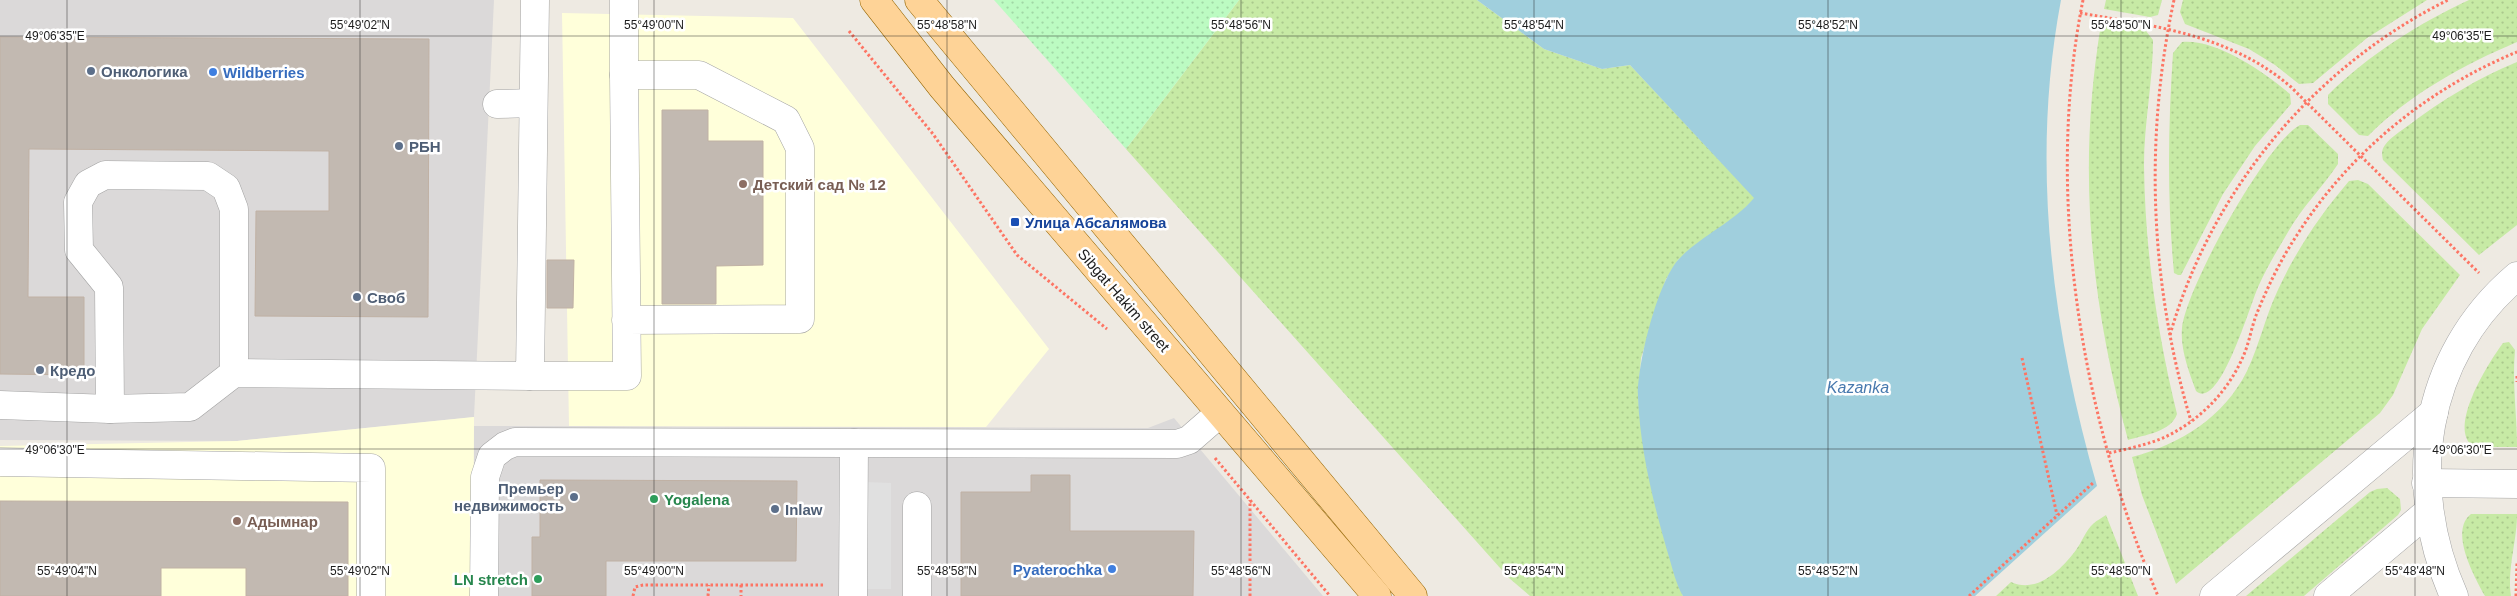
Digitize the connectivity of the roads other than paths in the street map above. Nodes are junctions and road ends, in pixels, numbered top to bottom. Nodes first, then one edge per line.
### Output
1 (534, 0) edge
2 (624, 0) edge
3 (874, 0) edge
4 (919, 0) edge
5 (624, 74) junction
6 (533, 103) junction
7 (497, 104) dead end
8 (2517, 276) edge
9 (626, 320) junction
10 (234, 373) junction
11 (530, 376) junction
12 (0, 405) edge
13 (110, 409) junction
14 (2434, 412) junction
15 (1220, 413) junction
16 (854, 443) junction
17 (0, 462) edge
18 (2426, 483) junction
19 (2517, 484) edge
20 (917, 506) dead end
21 (2429, 512) junction
22 (853, 591) edge
23 (371, 596) edge
24 (484, 596) edge
25 (917, 596) edge
26 (1377, 596) edge
27 (1413, 596) edge
28 (2214, 596) edge
29 (2328, 596) edge
30 (2454, 596) edge

1 - 6 lane
2 - 5 lane
3 - 15 main road, Sibgat Hakim street
4 - 27 main road, Sibgat Hakim street
5 - 9 lane
5 - 9 lane
6 - 7 lane
6 - 11 lane
8 - 14 lane
9 - 11 lane
10 - 11 lane
10 - 13 lane
10 - 13 lane
12 - 13 lane
14 - 18 lane
14 - 28 lane
15 - 16 lane
15 - 26 main road, Sibgat Hakim street
16 - 22 lane
16 - 24 lane
17 - 23 lane
18 - 19 lane
18 - 21 lane
20 - 25 lane
21 - 29 lane
21 - 30 lane

